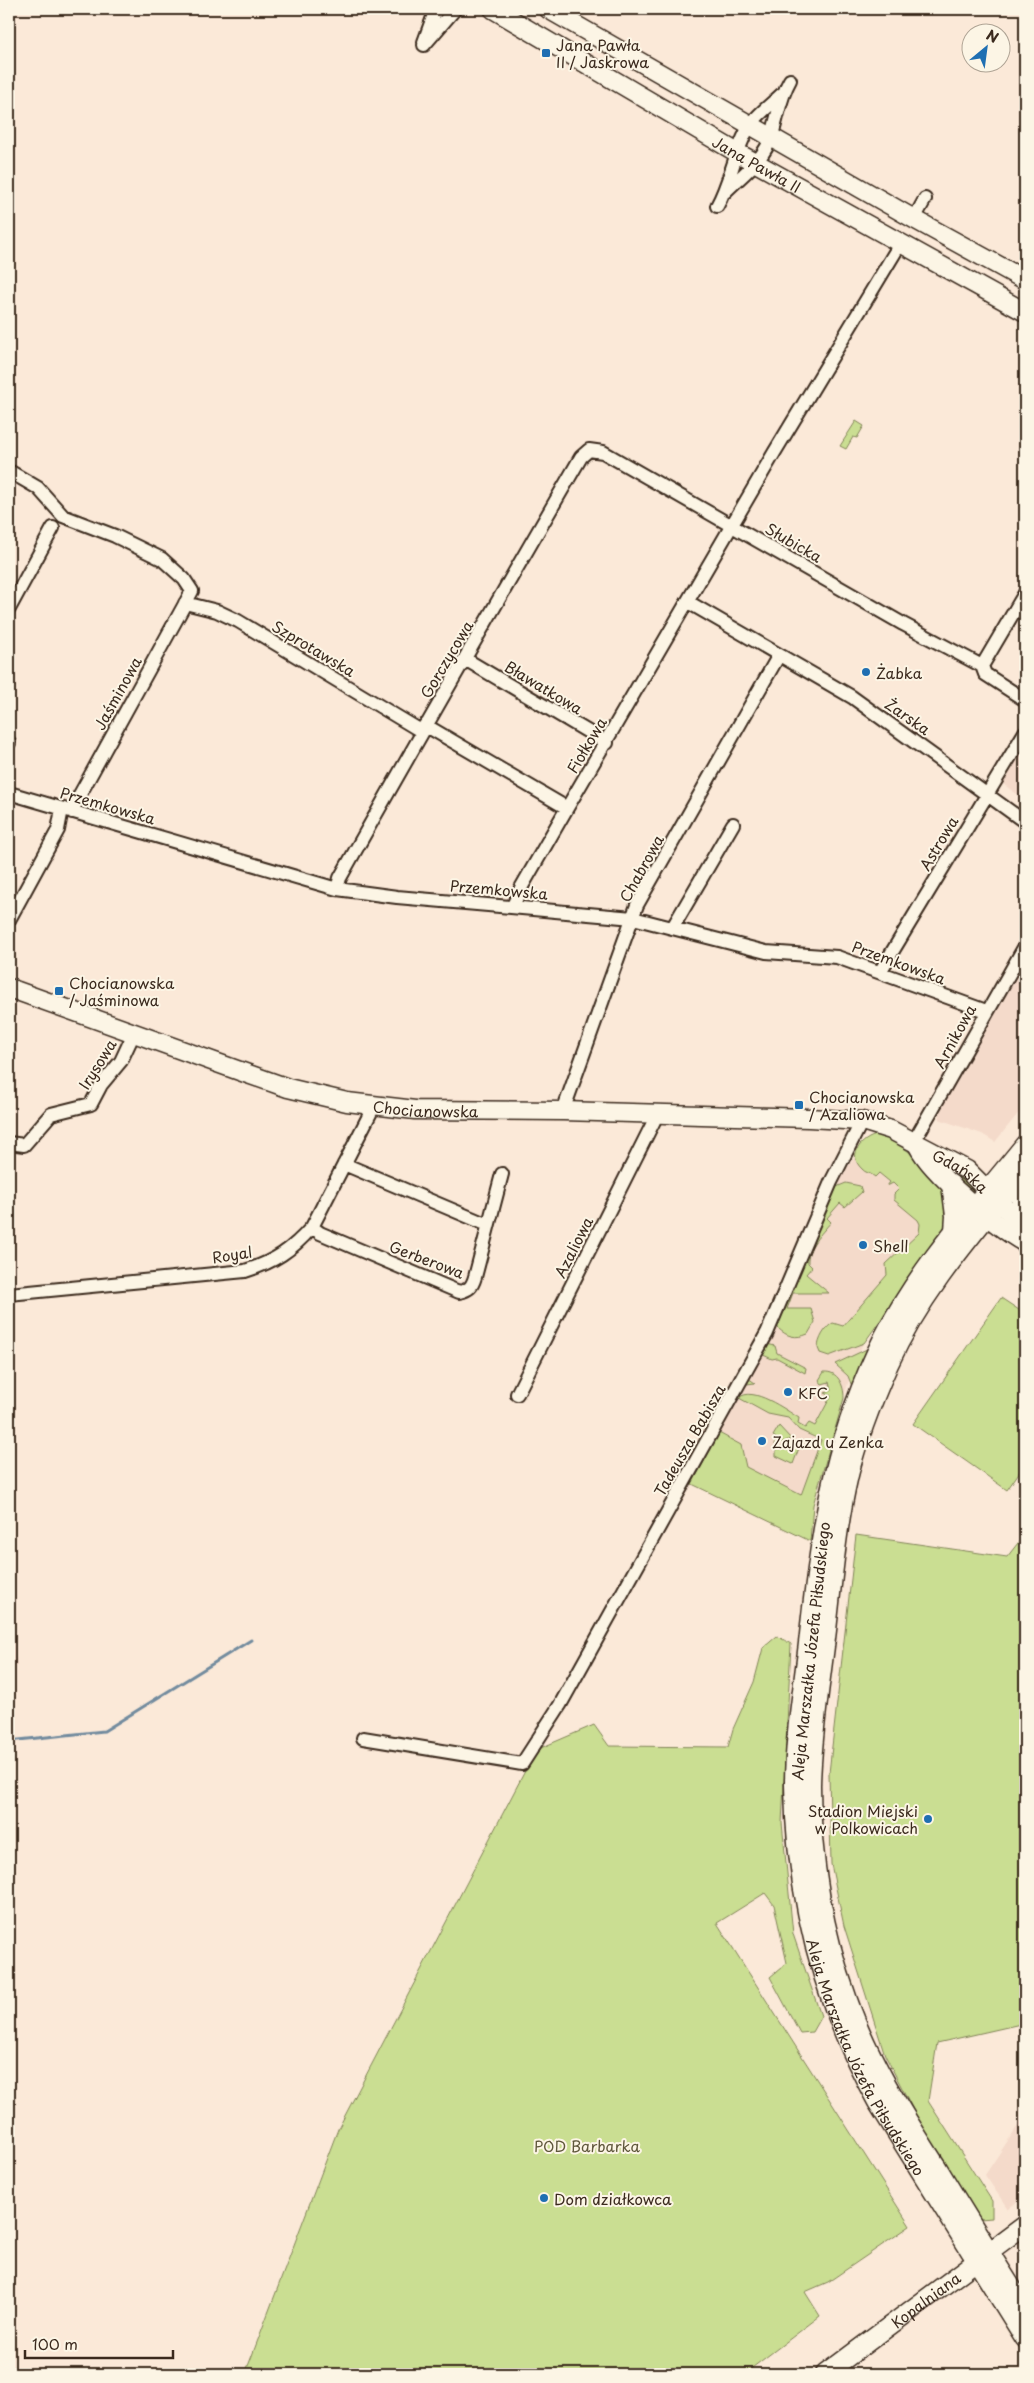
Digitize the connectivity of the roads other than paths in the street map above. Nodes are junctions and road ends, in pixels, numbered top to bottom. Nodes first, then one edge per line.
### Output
1 (436, 9) edge
2 (455, 9) edge
3 (492, 9) edge
4 (548, 9) edge
5 (790, 80) dead end
6 (782, 94) junction
7 (750, 125) junction
8 (772, 137) junction
9 (736, 152) junction
10 (757, 163) junction
11 (725, 192) junction
12 (925, 200) dead end
13 (717, 206) dead end
14 (914, 219) junction
15 (900, 244) junction
16 (1025, 280) edge
17 (1025, 312) edge
18 (589, 450) joint
19 (9, 471) edge
20 (733, 525) junction
21 (54, 528) dead end
22 (1025, 593) edge
23 (688, 602) junction
24 (185, 603) junction
25 (9, 609) edge
26 (780, 655) junction
27 (465, 659) junction
28 (982, 666) junction
29 (1025, 700) edge
30 (423, 728) junction
31 (1025, 732) edge
32 (607, 743) junction
33 (9, 793) edge
34 (987, 793) junction
35 (567, 808) junction
36 (67, 810) junction
37 (1025, 822) edge
38 (733, 824) dead end
39 (338, 889) junction
40 (513, 906) junction
41 (633, 918) junction
42 (9, 920) edge
43 (673, 927) junction
44 (1025, 946) edge
45 (880, 972) junction
46 (9, 988) edge
47 (986, 1011) junction
48 (134, 1033) junction
49 (374, 1106) junction
50 (563, 1111) junction
51 (655, 1113) junction
52 (862, 1121) junction
53 (9, 1143) edge
54 (915, 1144) junction
55 (1025, 1144) edge
56 (344, 1164) junction
57 (967, 1170) junction
58 (1018, 1170) edge
59 (502, 1174) dead end
60 (951, 1184) junction
61 (993, 1196) junction
62 (982, 1211) junction
63 (1025, 1221) edge
64 (488, 1225) junction
65 (312, 1227) junction
66 (954, 1231) junction
67 (1017, 1231) edge
68 (972, 1235) junction
69 (1025, 1243) edge
70 (9, 1294) edge
71 (517, 1394) dead end
72 (363, 1738) dead end
73 (1025, 2224) edge
74 (983, 2256) junction
75 (1025, 2308) edge
76 (1025, 2339) edge
77 (825, 2374) edge

1 - 2 street
3 - 9 street, Jana Pawła II
4 - 7 street, Jana Pawła II
5 - 6 street
6 - 7 street
6 - 8 street
7 - 8 street, Jana Pawła II
7 - 9 street
8 - 10 street
8 - 14 street, Jana Pawła II
9 - 10 street, Jana Pawła II
9 - 11 street
10 - 11 street
10 - 15 street, Jana Pawła II
11 - 13 street
12 - 14 street
14 - 16 street, Jana Pawła II
15 - 17 street, Jana Pawła II
15 - 20 street, Fiołkowa
18 - 20 street, Słubicka
18 - 27 street, Gorczycowa
19 - 24 street, Jaśminowa
20 - 23 street, Fiołkowa
20 - 28 street, Słubicka
21 - 25 street
22 - 28 street
23 - 26 street, Żarska
23 - 32 street, Fiołkowa
24 - 30 street, Szprotawska
24 - 36 street, Jaśminowa
26 - 34 street, Żarska
26 - 41 street, Chabrowa
27 - 30 street, Gorczycowa
27 - 32 street, Bławatkowa
28 - 29 street, Słubicka
30 - 35 street, Szprotawska
30 - 39 street, Gorczycowa
31 - 34 street, Astrowa
32 - 35 street, Fiołkowa
33 - 36 street, Przemkowska
34 - 37 street, Żarska
34 - 45 street, Astrowa
35 - 40 street, Fiołkowa
36 - 39 street, Przemkowska
36 - 42 street, Jaśminowa
38 - 43 street
39 - 40 street, Przemkowska
40 - 41 street, Przemkowska
41 - 43 street, Przemkowska
41 - 50 street, Chabrowa
43 - 45 street, Przemkowska
44 - 47 street, Arnikowa
45 - 47 street, Przemkowska
46 - 48 street, Chocianowska
47 - 54 street, Arnikowa
48 - 49 street, Chocianowska
48 - 53 street, Irysowa
49 - 50 street, Chocianowska
49 - 56 street, Royal
50 - 51 street, Chocianowska
51 - 52 street, Chocianowska
51 - 71 street, Azaliowa
52 - 54 street, Gdańska
52 - 72 street, Tadeusza Babisza
54 - 57 street, Gdańska
54 - 60 street, Gdańska
55 - 58 street, Aleja Marszałka Józefa Piłsudskiego
56 - 64 street
56 - 65 street, Royal
57 - 58 street
57 - 61 street, Gdańska
58 - 61 street, Aleja Marszałka Józefa Piłsudskiego
58 - 63 street
59 - 64 street, Gerberowa
60 - 62 street, Gdańska
60 - 66 street
61 - 62 street, Aleja Marszałka Józefa Piłsudskiego
61 - 67 street, Gdańska
62 - 66 street, Aleja Marszałka Józefa Piłsudskiego
62 - 67 street, Gdańska
62 - 68 street, Aleja Marszałka Józefa Piłsudskiego
64 - 65 street, Gerberowa
65 - 70 street, Royal
66 - 74 street, Aleja Marszałka Józefa Piłsudskiego
67 - 68 street
67 - 69 street
68 - 74 street, Aleja Marszałka Józefa Piłsudskiego
73 - 74 street, Kopalniana
74 - 75 street, Aleja Marszałka Józefa Piłsudskiego
74 - 76 street, Aleja Marszałka Józefa Piłsudskiego
74 - 77 street, Kopalniana

